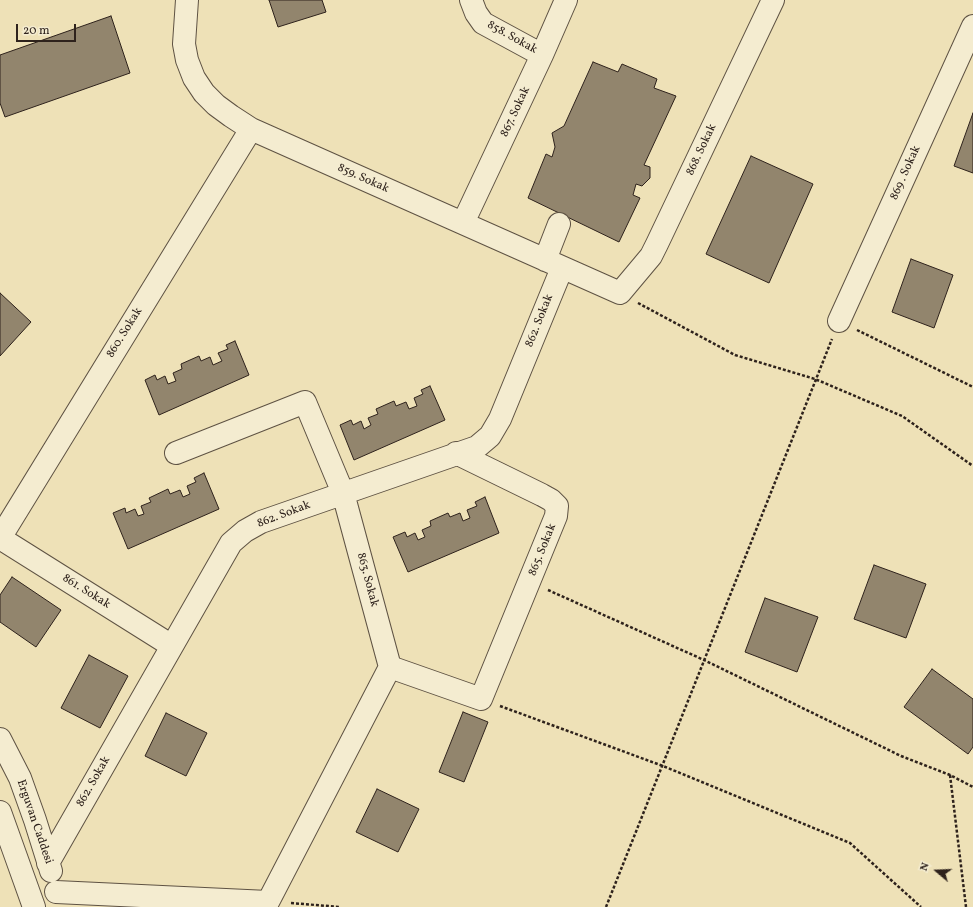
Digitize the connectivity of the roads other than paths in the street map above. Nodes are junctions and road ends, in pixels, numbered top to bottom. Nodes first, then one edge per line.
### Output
1 (187, 0) edge
2 (471, 0) edge
3 (566, 0) edge
4 (773, 0) edge
5 (973, 26) edge
6 (542, 55) junction
7 (251, 129) junction
8 (463, 223) junction
9 (559, 224) dead end
10 (553, 264) junction
11 (620, 293) joint
12 (839, 321) road end
13 (176, 453) dead end
14 (456, 453) junction
15 (343, 493) junction
16 (0, 538) edge
17 (172, 646) junction
18 (390, 667) junction
19 (0, 739) edge
20 (0, 812) edge
21 (48, 863) junction
22 (59, 900) edge
23 (34, 907) edge

1 - 7 street, 859. Sokak
2 - 6 street, 858. Sokak
3 - 6 street, 867. Sokak
4 - 11 street, 868. Sokak
5 - 12 street, 869 . Sokak
6 - 8 street, 867. Sokak
7 - 8 street, 859. Sokak
7 - 16 street, 860. Sokak
8 - 10 street, 859. Sokak
9 - 10 street, 862. Sokak
10 - 11 street, 859. Sokak
10 - 14 street, 862. Sokak
13 - 15 street, 863. Sokak
14 - 15 street, 862. Sokak
14 - 18 street, 865. Sokak
15 - 17 street, 862. Sokak
15 - 18 street, 863. Sokak
16 - 17 street, 861. Sokak
17 - 21 street, 862. Sokak
18 - 22 street
19 - 21 street, Erguvan Caddesi
20 - 23 street
21 - 22 street, Erguvan Caddesi

